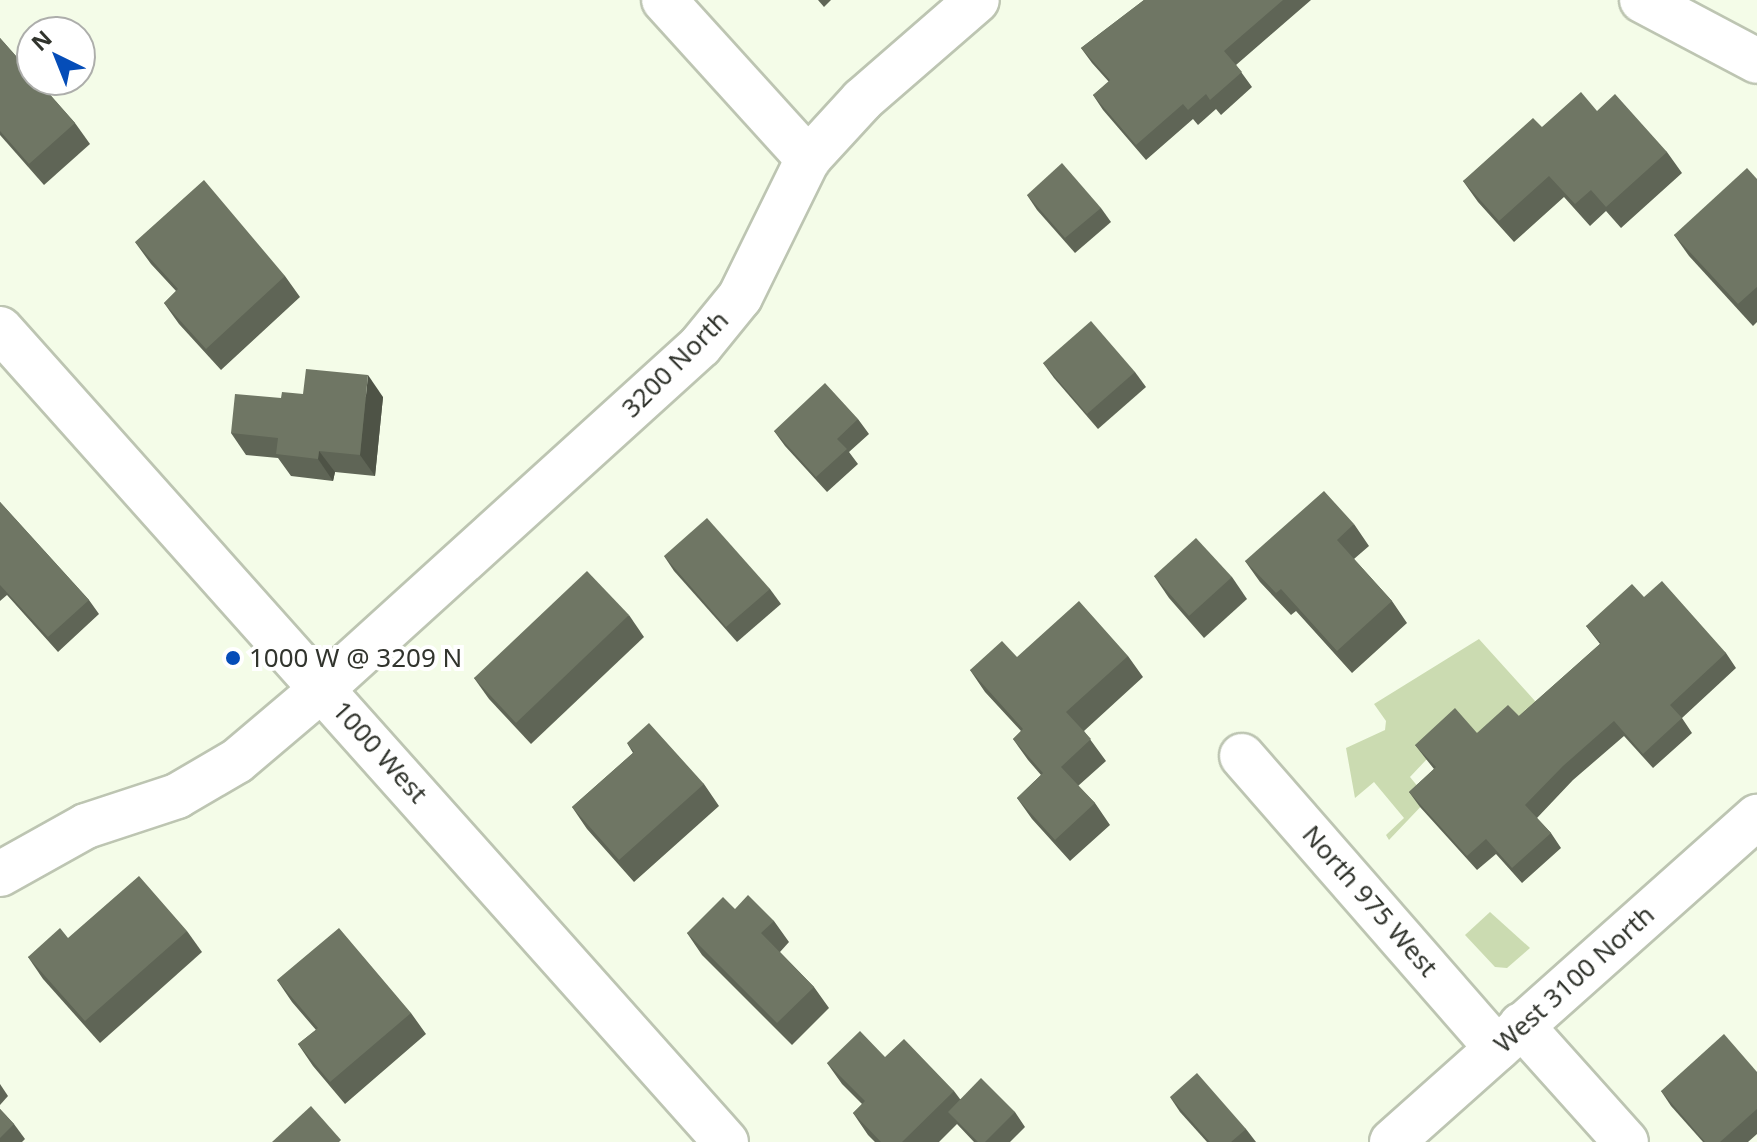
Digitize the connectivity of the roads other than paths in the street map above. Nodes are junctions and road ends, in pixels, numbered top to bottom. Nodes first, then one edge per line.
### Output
1 (664, 0) edge
2 (977, 0) edge
3 (1642, 0) edge
4 (1757, 61) edge
5 (808, 159) junction
6 (0, 329) edge
7 (323, 688) junction
8 (1242, 756) dead end
9 (1757, 817) edge
10 (0, 874) edge
11 (1509, 1036) junction
12 (726, 1142) edge
13 (1392, 1142) edge
14 (1626, 1142) edge

1 - 5 street
2 - 5 street, 3200 North
3 - 4 street
5 - 7 street, 3200 North
6 - 7 street, 1000 West
7 - 10 street, 3200 North
7 - 12 street, 1000 West
8 - 11 street, North 975 West
9 - 11 street, West 3100 North
11 - 13 street, West 3100 North
11 - 14 street, North 975 West

